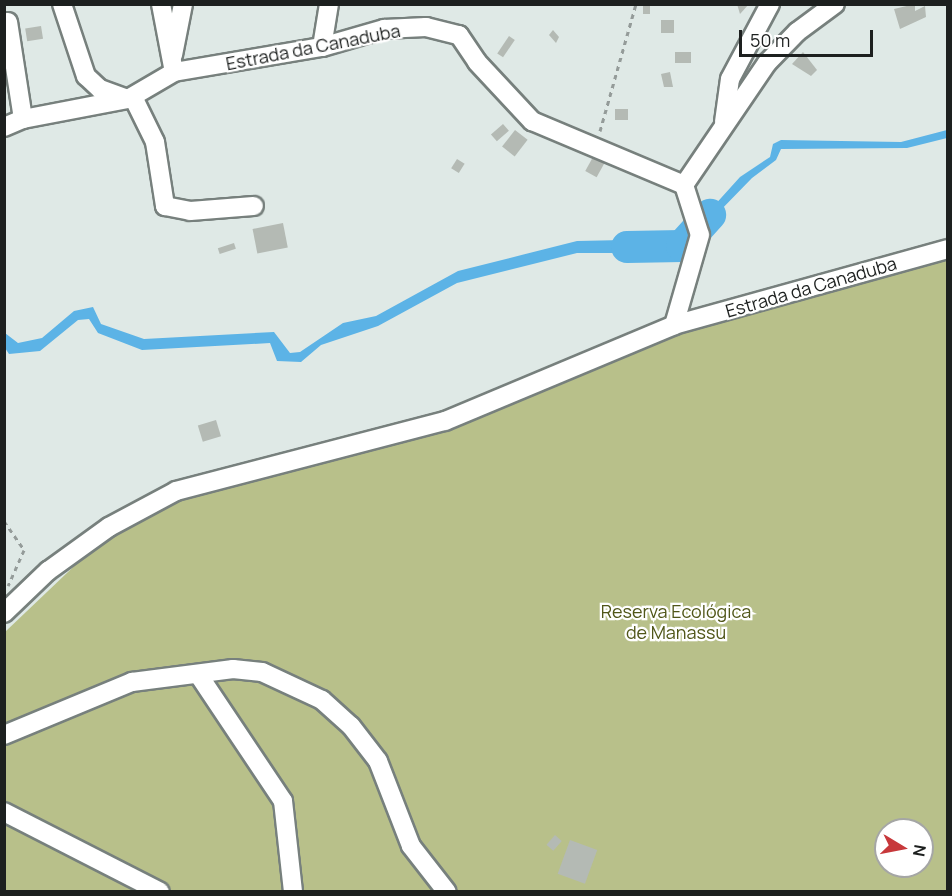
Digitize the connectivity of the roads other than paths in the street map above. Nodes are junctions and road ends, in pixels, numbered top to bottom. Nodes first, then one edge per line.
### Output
1 (62, 4) edge
2 (161, 4) edge
3 (183, 4) edge
4 (329, 4) edge
5 (770, 4) edge
6 (835, 4) edge
7 (8, 22) dead end
8 (322, 47) junction
9 (173, 64) junction
10 (131, 98) junction
11 (23, 119) junction
12 (723, 127) junction
13 (4, 128) edge
14 (684, 185) junction
15 (254, 206) dead end
16 (948, 249) edge
17 (674, 325) junction
18 (11, 607) edge
19 (198, 674) junction
20 (4, 735) edge
21 (4, 812) edge
22 (160, 891) edge
23 (293, 891) edge
24 (447, 891) edge

1 - 10 street
2 - 9 street
3 - 9 street
4 - 8 street
5 - 12 street
6 - 12 street
7 - 11 street
8 - 9 street, Estrada da Canaduba
8 - 14 street, Estrada da Canaduba
9 - 10 street, Estrada da Canaduba
10 - 11 street, Estrada da Canaduba
10 - 15 street
11 - 13 street, Estrada da Canaduba
12 - 14 street
14 - 17 street
16 - 17 street, Estrada da Canaduba
17 - 18 street, Estrada da Canaduba
19 - 20 street
19 - 23 street
19 - 24 street
21 - 22 street

